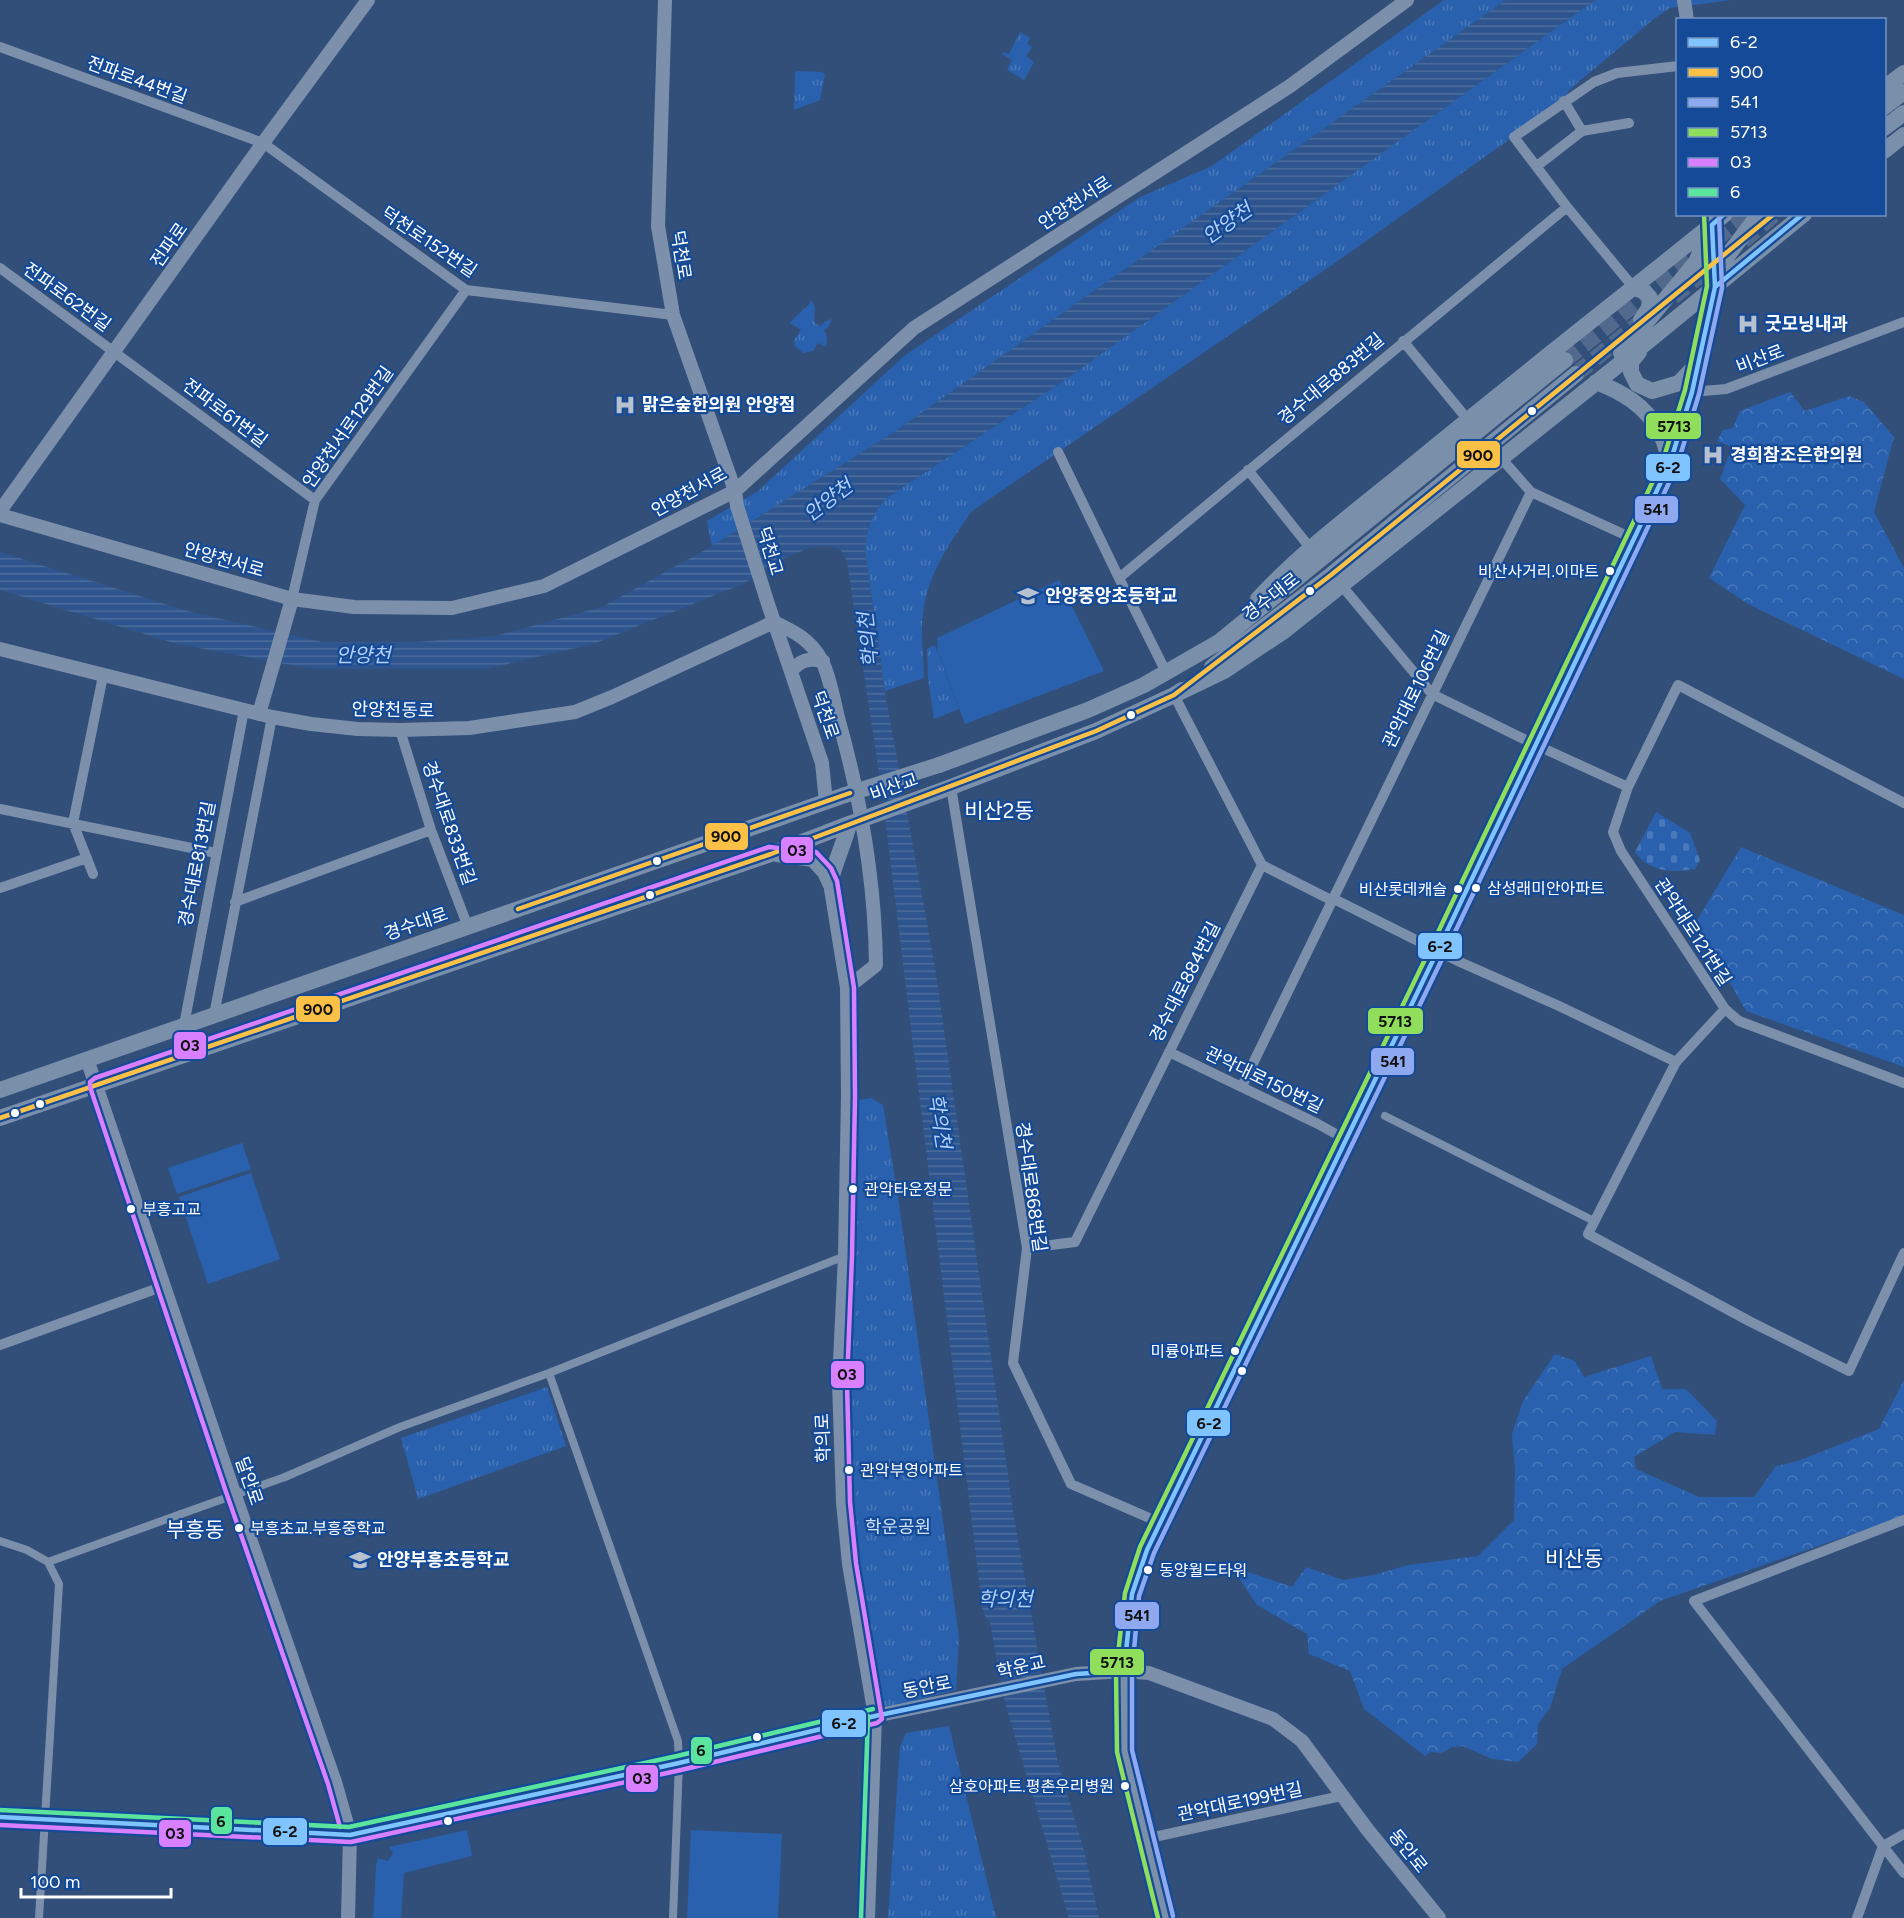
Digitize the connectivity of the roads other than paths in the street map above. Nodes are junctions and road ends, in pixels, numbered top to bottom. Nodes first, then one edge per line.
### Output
1 (368, 0) edge
2 (665, 0) edge
3 (1407, 0) edge
4 (1684, 0) edge
5 (1687, 18) edge
6 (0, 48) edge
7 (1676, 66) edge
8 (1904, 73) edge
9 (1886, 86) edge
10 (1904, 92) edge
11 (1564, 101) junction
12 (1886, 105) edge
13 (1904, 113) edge
14 (1629, 123) dead end
15 (1886, 126) edge
16 (1582, 131) junction
17 (1904, 135) edge
18 (263, 143) junction
19 (1886, 149) edge
20 (1537, 166) junction
21 (1567, 207) junction
22 (1757, 216) edge
23 (1802, 216) edge
24 (1716, 218) edge
25 (0, 268) edge
26 (1715, 287) junction
27 (1634, 288) junction
28 (466, 290) junction
29 (673, 315) junction
30 (1904, 322) edge
31 (1403, 340) junction
32 (1640, 341) junction
33 (115, 352) junction
34 (1564, 360) tunnel mouth
35 (1700, 360) junction
36 (1576, 374) tunnel mouth
37 (1596, 382) junction
38 (1692, 392) junction
39 (1468, 420) junction
40 (1058, 453) dead end
41 (1501, 458) junction
42 (1670, 463) junction
43 (1248, 470) junction
44 (735, 491) junction
45 (1531, 492) junction
46 (315, 500) junction
47 (737, 506) joint
48 (0, 513) edge
49 (1634, 539) junction
50 (1311, 549) junction
51 (1119, 578) junction
52 (1342, 586) junction
53 (292, 598) junction
54 (769, 607) joint
55 (774, 622) junction
56 (1219, 642) junction
57 (0, 649) edge
58 (823, 661) junction
59 (791, 671) junction
60 (1167, 674) junction
61 (104, 676) junction
62 (1432, 694) junction
63 (1174, 695) junction
64 (244, 710) junction
65 (266, 715) junction
66 (400, 730) junction
67 (1536, 746) junction
68 (939, 765) joint
69 (1628, 786) junction
70 (951, 788) junction
71 (845, 795) joint
72 (826, 801) junction
73 (1904, 803) edge
74 (0, 809) edge
75 (73, 823) junction
76 (849, 824) junction
77 (431, 830) junction
78 (216, 854) junction
79 (771, 854) junction
80 (87, 858) junction
81 (1262, 865) junction
82 (93, 874) dead end
83 (830, 883) junction
84 (0, 888) edge
85 (1334, 900) junction
86 (235, 902) junction
87 (468, 927) junction
88 (1438, 950) junction
89 (847, 988) junction
90 (1725, 1009) junction
91 (214, 1015) junction
92 (184, 1025) junction
93 (1169, 1052) junction
94 (87, 1059) junction
95 (1676, 1062) junction
96 (1904, 1083) edge
97 (97, 1085) junction
98 (1242, 1086) junction
99 (0, 1090) edge
100 (1385, 1116) dead end
101 (0, 1118) edge
102 (1345, 1139) junction
103 (1594, 1221) junction
104 (1027, 1248) junction
105 (1904, 1253) edge
106 (845, 1256) junction
107 (164, 1286) junction
108 (0, 1345) edge
109 (549, 1373) junction
110 (1904, 1520) edge
111 (1161, 1523) junction
112 (0, 1540) edge
113 (48, 1563) junction
114 (1124, 1671) junction
115 (1076, 1674) joint
116 (975, 1696) joint
117 (875, 1716) junction
118 (679, 1763) junction
119 (1341, 1796) junction
120 (0, 1817) edge
121 (44, 1818) junction
122 (350, 1834) junction
123 (1904, 1834) edge
124 (1145, 1839) junction
125 (1883, 1846) junction
126 (1904, 1873) edge
127 (39, 1918) edge
128 (348, 1918) edge
129 (673, 1918) edge
130 (868, 1918) edge
131 (1166, 1918) edge
132 (1439, 1918) edge
133 (1857, 1918) edge

1 - 18 street, 전파로
2 - 29 street, 덕천로
3 - 44 street, 안양천서로
4 - 5 street
6 - 18 street, 전파로44번길
7 - 11 street
8 - 9 main road
10 - 12 main road
11 - 16 street
11 - 20 street
13 - 15 main road
14 - 16 street
16 - 20 street
17 - 19 main road
18 - 28 street, 덕천로152번길
18 - 33 street, 전파로
20 - 21 street
21 - 27 street
21 - 31 street, 경수대로883번길
22 - 26 main road
23 - 26 main road
24 - 26 main road
24 - 27 main road
24 - 32 main road
25 - 33 street, 전파로62번길
26 - 32 main road
26 - 35 main road
27 - 32 main road
27 - 39 main road
28 - 29 street, 덕천로152번길
28 - 46 street, 안양천서로129번길
29 - 44 street, 덕천로
30 - 38 street, 비산로
31 - 39 street
31 - 43 street, 경수대로883번길
32 - 35 main road
32 - 37 main road
33 - 46 street, 전파로61번길
33 - 48 street, 전파로
34 - 56 main road, 경수대로
35 - 38 main road
36 - 63 main road, 경수대로
37 - 41 main road
37 - 42 main road
38 - 42 main road
39 - 50 main road
40 - 51 street
41 - 45 street
41 - 52 main road
42 - 49 main road
43 - 50 street
43 - 51 street, 경수대로883번길
44 - 47 street, 덕천로
44 - 53 street, 안양천서로
45 - 49 street
45 - 62 street, 관악대로106번길
46 - 53 street, 안양천서로129번길
47 - 54 street, 덕천교
48 - 53 street, 안양천서로
49 - 67 main road
50 - 56 main road
51 - 60 street
52 - 62 street
52 - 63 main road
53 - 65 street
54 - 55 street, 덕천로
55 - 58 street
55 - 59 street, 덕천로
55 - 66 street, 안양천동로
56 - 60 main road, 경수대로
57 - 61 street, 안양천동로
58 - 59 street
58 - 89 street
59 - 72 street, 덕천로
60 - 68 main road, 경수대로
61 - 64 street, 안양천동로
61 - 75 street
62 - 67 street
62 - 85 street, 관악대로106번길
63 - 70 main road, 경수대로
63 - 81 street
64 - 65 street, 안양천동로
64 - 78 street, 경수대로813번길
65 - 66 street, 안양천동로
65 - 86 street
66 - 77 street, 경수대로833번길
67 - 69 street
67 - 88 main road
68 - 71 main road, 비산교, bridge
69 - 73 street, 관악대로121번길
69 - 90 street, 관악대로121번길
70 - 76 main road, 비산교, bridge
70 - 104 street, 경수대로868번길
71 - 72 main road, 경수대로
72 - 87 main road, 경수대로
74 - 75 street
75 - 78 street
75 - 80 street
76 - 79 main road
76 - 83 main road
77 - 86 street
77 - 87 street, 경수대로833번길
78 - 92 street, 경수대로813번길
79 - 83 main road
79 - 97 main road
80 - 82 street
80 - 84 street
81 - 85 street
81 - 93 street, 경수대로884번길
83 - 89 street, 학의로
85 - 88 street
85 - 98 street, 관악대로106번길
86 - 91 street
87 - 91 main road, 경수대로
88 - 95 street
88 - 102 main road
89 - 106 street, 학의로
90 - 95 street
90 - 96 street, 관악대로121번길
91 - 92 main road, 경수대로
92 - 94 main road, 경수대로
93 - 98 street, 관악대로150번길
93 - 104 street, 경수대로884번길
94 - 97 street, 달안로
94 - 99 main road, 경수대로
95 - 103 street
97 - 101 main road
97 - 107 street, 달안로
98 - 102 street, 관악대로150번길
100 - 103 street
102 - 111 main road
103 - 105 street
104 - 111 street, 경수대로868번길
106 - 109 street
106 - 117 street, 학의로
107 - 108 street
107 - 122 street, 달안로
109 - 113 street, bridge
109 - 118 street
110 - 125 street
111 - 114 main road
112 - 113 street
113 - 121 street
114 - 115 street, 동안로
114 - 119 street, 동안로
114 - 124 main road
115 - 116 street, 학운교
116 - 117 street, 동안로
117 - 118 street, 동안로
117 - 130 street, 학의로
118 - 122 street, 동안로
118 - 129 street
119 - 124 street, 관악대로199번길
119 - 132 street, 동안로
120 - 121 street, 동안로
121 - 122 street, 동안로
121 - 127 street
122 - 128 street, 달안로
123 - 125 street
124 - 131 main road
125 - 126 street
125 - 133 street

